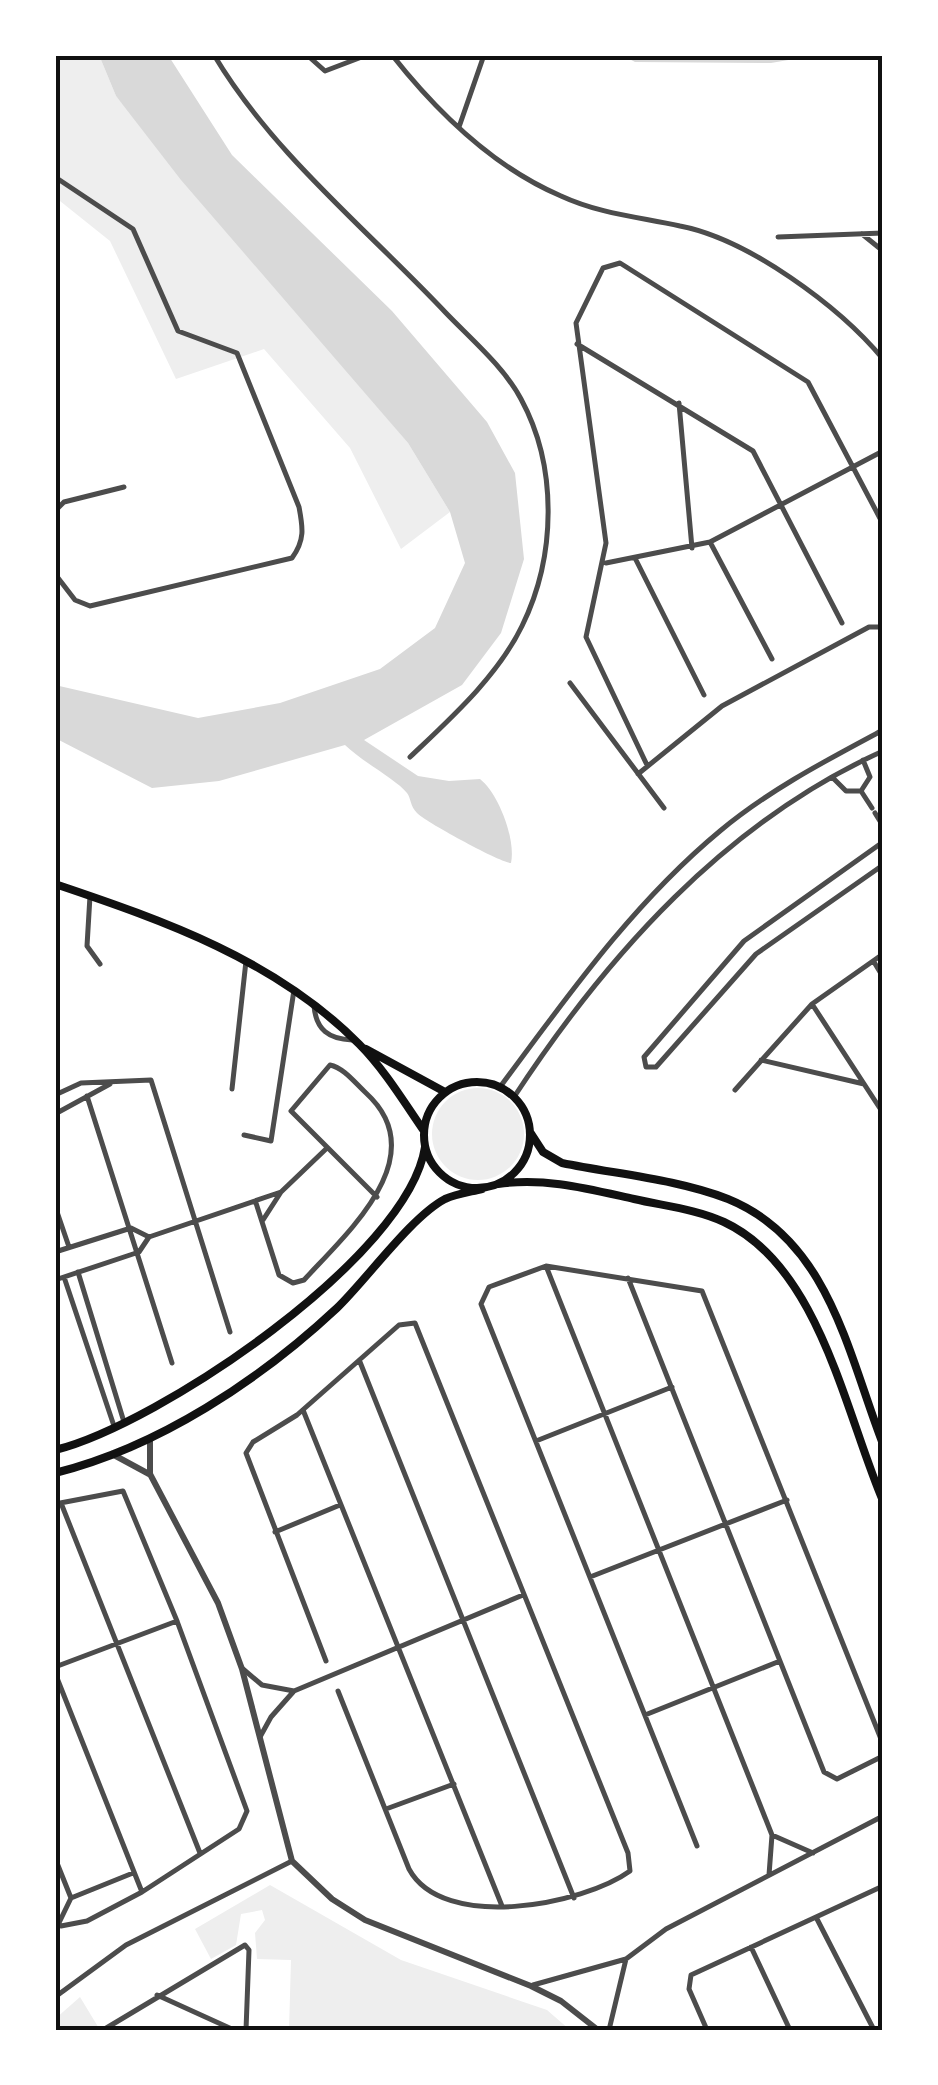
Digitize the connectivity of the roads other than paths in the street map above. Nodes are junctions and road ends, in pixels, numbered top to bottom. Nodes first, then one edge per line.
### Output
1 (214, 55) edge
2 (307, 55) edge
3 (367, 55) edge
4 (392, 55) edge
5 (484, 55) edge
6 (458, 127) junction
7 (55, 177) edge
8 (883, 233) edge
9 (862, 234) junction
10 (778, 237) dead end
11 (883, 251) edge
12 (577, 344) junction
13 (883, 359) edge
14 (678, 403) junction
15 (883, 451) edge
16 (852, 466) junction
17 (124, 487) dead end
18 (781, 505) junction
19 (55, 511) edge
20 (883, 524) edge
21 (710, 542) junction
22 (692, 548) junction
23 (635, 559) junction
24 (605, 563) junction
25 (55, 574) edge
26 (842, 623) dead end
27 (883, 627) edge
28 (772, 659) dead end
29 (570, 682) dead end
30 (704, 695) dead end
31 (883, 730) edge
32 (883, 751) edge
33 (410, 757) dead end
34 (863, 760) junction
35 (647, 765) junction
36 (638, 774) junction
37 (832, 777) junction
38 (861, 792) junction
39 (664, 808) dead end
40 (883, 826) edge
41 (883, 842) edge
42 (883, 865) edge
43 (668, 879) junction
44 (55, 884) edge
45 (680, 890) junction
46 (90, 896) junction
47 (744, 942) junction
48 (756, 954) junction
49 (883, 954) edge
50 (873, 961) junction
51 (246, 962) junction
52 (100, 964) dead end
53 (883, 977) edge
54 (294, 990) junction
55 (314, 1003) junction
56 (812, 1004) junction
57 (358, 1044) junction
58 (761, 1060) junction
59 (113, 1082) junction
60 (864, 1084) junction
61 (500, 1087) junction
62 (232, 1089) dead end
63 (735, 1090) dead end
64 (446, 1092) junction
65 (55, 1095) edge
66 (87, 1096) junction
67 (514, 1097) junction
68 (883, 1113) edge
69 (55, 1114) edge
70 (424, 1131) junction
71 (530, 1132) junction
72 (244, 1136) dead end
73 (425, 1147) junction
74 (326, 1148) junction
75 (498, 1184) junction
76 (482, 1189) junction
77 (281, 1192) junction
78 (378, 1196) junction
79 (256, 1203) junction
80 (55, 1206) edge
81 (194, 1220) junction
82 (262, 1222) junction
83 (131, 1228) junction
84 (148, 1238) junction
85 (69, 1247) junction
86 (56, 1249) edge
87 (138, 1252) junction
88 (546, 1266) junction
89 (78, 1272) junction
90 (64, 1277) junction
91 (628, 1278) junction
92 (55, 1280) edge
93 (230, 1332) dead end
94 (360, 1362) junction
95 (172, 1363) dead end
96 (672, 1388) junction
97 (184, 1394) junction
98 (115, 1395) junction
99 (104, 1398) junction
100 (303, 1410) junction
101 (197, 1411) junction
102 (605, 1414) junction
103 (120, 1427) junction
104 (150, 1436) junction
105 (536, 1442) junction
106 (883, 1444) edge
107 (55, 1450) edge
108 (112, 1454) junction
109 (55, 1473) edge
110 (150, 1474) junction
111 (787, 1500) junction
112 (883, 1501) edge
113 (58, 1503) edge
114 (340, 1505) junction
115 (726, 1525) junction
116 (275, 1532) junction
117 (659, 1550) junction
118 (590, 1578) junction
119 (523, 1596) junction
120 (462, 1619) junction
121 (177, 1620) junction
122 (116, 1642) junction
123 (396, 1645) junction
124 (326, 1660) dead end
125 (780, 1661) junction
126 (242, 1669) junction
127 (55, 1670) edge
128 (714, 1688) junction
129 (294, 1691) junction
130 (338, 1691) dead end
131 (645, 1715) junction
132 (260, 1737) junction
133 (883, 1744) edge
134 (883, 1756) edge
135 (454, 1784) junction
136 (386, 1809) junction
137 (883, 1816) edge
138 (772, 1835) junction
139 (697, 1846) dead end
140 (200, 1853) junction
141 (813, 1853) junction
142 (55, 1858) edge
143 (292, 1860) junction
144 (134, 1872) junction
145 (768, 1874) junction
146 (882, 1888) edge
147 (142, 1892) junction
148 (71, 1898) junction
149 (574, 1898) junction
150 (502, 1906) junction
151 (817, 1920) junction
152 (58, 1929) edge
153 (752, 1947) junction
154 (626, 1959) junction
155 (531, 1986) junction
156 (157, 1994) junction
157 (55, 1997) edge
158 (104, 2030) edge
159 (234, 2030) edge
160 (246, 2030) edge
161 (598, 2030) edge
162 (609, 2030) edge
163 (708, 2030) edge
164 (790, 2030) edge
165 (874, 2030) edge

1 - 33 street
2 - 3 street
4 - 6 street
5 - 6 street
6 - 13 street
7 - 25 street
8 - 9 street
9 - 10 street
9 - 11 street
12 - 14 street
12 - 16 street
12 - 24 street
14 - 18 street
14 - 22 street
15 - 16 street
16 - 18 street
16 - 20 street
17 - 19 street
18 - 21 street
18 - 26 street
21 - 22 street
21 - 28 street
22 - 23 street
23 - 24 street
23 - 30 street
24 - 35 street
27 - 35 street
29 - 36 street
31 - 43 street
32 - 34 street
34 - 37 street
34 - 38 street
35 - 36 street
36 - 39 street
37 - 38 street
37 - 45 street
38 - 40 street
41 - 47 street
42 - 48 street
43 - 45 street
43 - 61 street
44 - 46 main road
45 - 67 street
46 - 51 main road
46 - 52 street
47 - 48 street
47 - 48 street
49 - 50 street
50 - 53 street
50 - 56 street
51 - 54 main road
51 - 62 street
54 - 55 main road
54 - 72 street
55 - 57 main road
55 - 57 street
56 - 58 street
56 - 60 street
57 - 64 main road
57 - 70 main road
58 - 60 street
58 - 63 street
59 - 65 street
59 - 66 street
59 - 81 street
60 - 68 street
61 - 64 main road
61 - 67 main road
64 - 70 main road
66 - 69 street
66 - 83 street
67 - 71 main road
70 - 73 main road
71 - 75 main road
71 - 106 main road
73 - 76 main road
73 - 97 main road
74 - 77 street
74 - 78 street
74 - 78 street
75 - 76 main road
75 - 112 main road
76 - 101 main road
77 - 79 street
77 - 82 street
78 - 82 street
79 - 81 street
79 - 82 street
80 - 85 street
81 - 84 street
81 - 93 street
83 - 84 street
83 - 85 street
83 - 87 street
84 - 87 street
85 - 86 street
87 - 89 street
87 - 95 street
88 - 91 street
88 - 102 street
88 - 105 street
89 - 90 street
89 - 98 street
90 - 92 street
90 - 99 street
91 - 96 street
91 - 111 street
94 - 100 street
94 - 119 street
94 - 120 street
96 - 102 street
96 - 115 street
97 - 101 main road
97 - 103 main road
98 - 99 street
98 - 103 street
99 - 103 street
100 - 114 street
100 - 116 street
101 - 104 main road
102 - 105 street
102 - 117 street
103 - 107 main road
104 - 108 main road
104 - 110 street
105 - 118 street
108 - 109 main road
108 - 110 street
110 - 126 street
111 - 115 street
111 - 133 street
113 - 121 street
113 - 122 street
114 - 116 street
114 - 123 street
115 - 117 street
115 - 125 street
116 - 124 street
117 - 118 street
117 - 128 street
118 - 131 street
119 - 120 street
119 - 149 street
120 - 123 street
120 - 149 street
121 - 122 street
121 - 140 street
122 - 127 street
122 - 140 street
123 - 129 street
123 - 135 street
125 - 128 street
125 - 134 street
126 - 129 street
126 - 132 street
127 - 144 street
128 - 131 street
128 - 138 street
129 - 132 street
130 - 136 street
131 - 139 street
132 - 143 street
135 - 136 street
135 - 150 street
136 - 150 street
137 - 141 street
138 - 141 street
138 - 145 street
140 - 147 street
141 - 145 street
142 - 148 street
143 - 155 street
143 - 157 street
144 - 147 street
144 - 148 street
145 - 154 street
146 - 151 street
147 - 152 street
148 - 152 street
149 - 150 street
151 - 153 street
151 - 165 street
153 - 163 street
153 - 164 street
154 - 155 street
154 - 162 street
155 - 161 street
156 - 158 street
156 - 159 street
156 - 160 street

